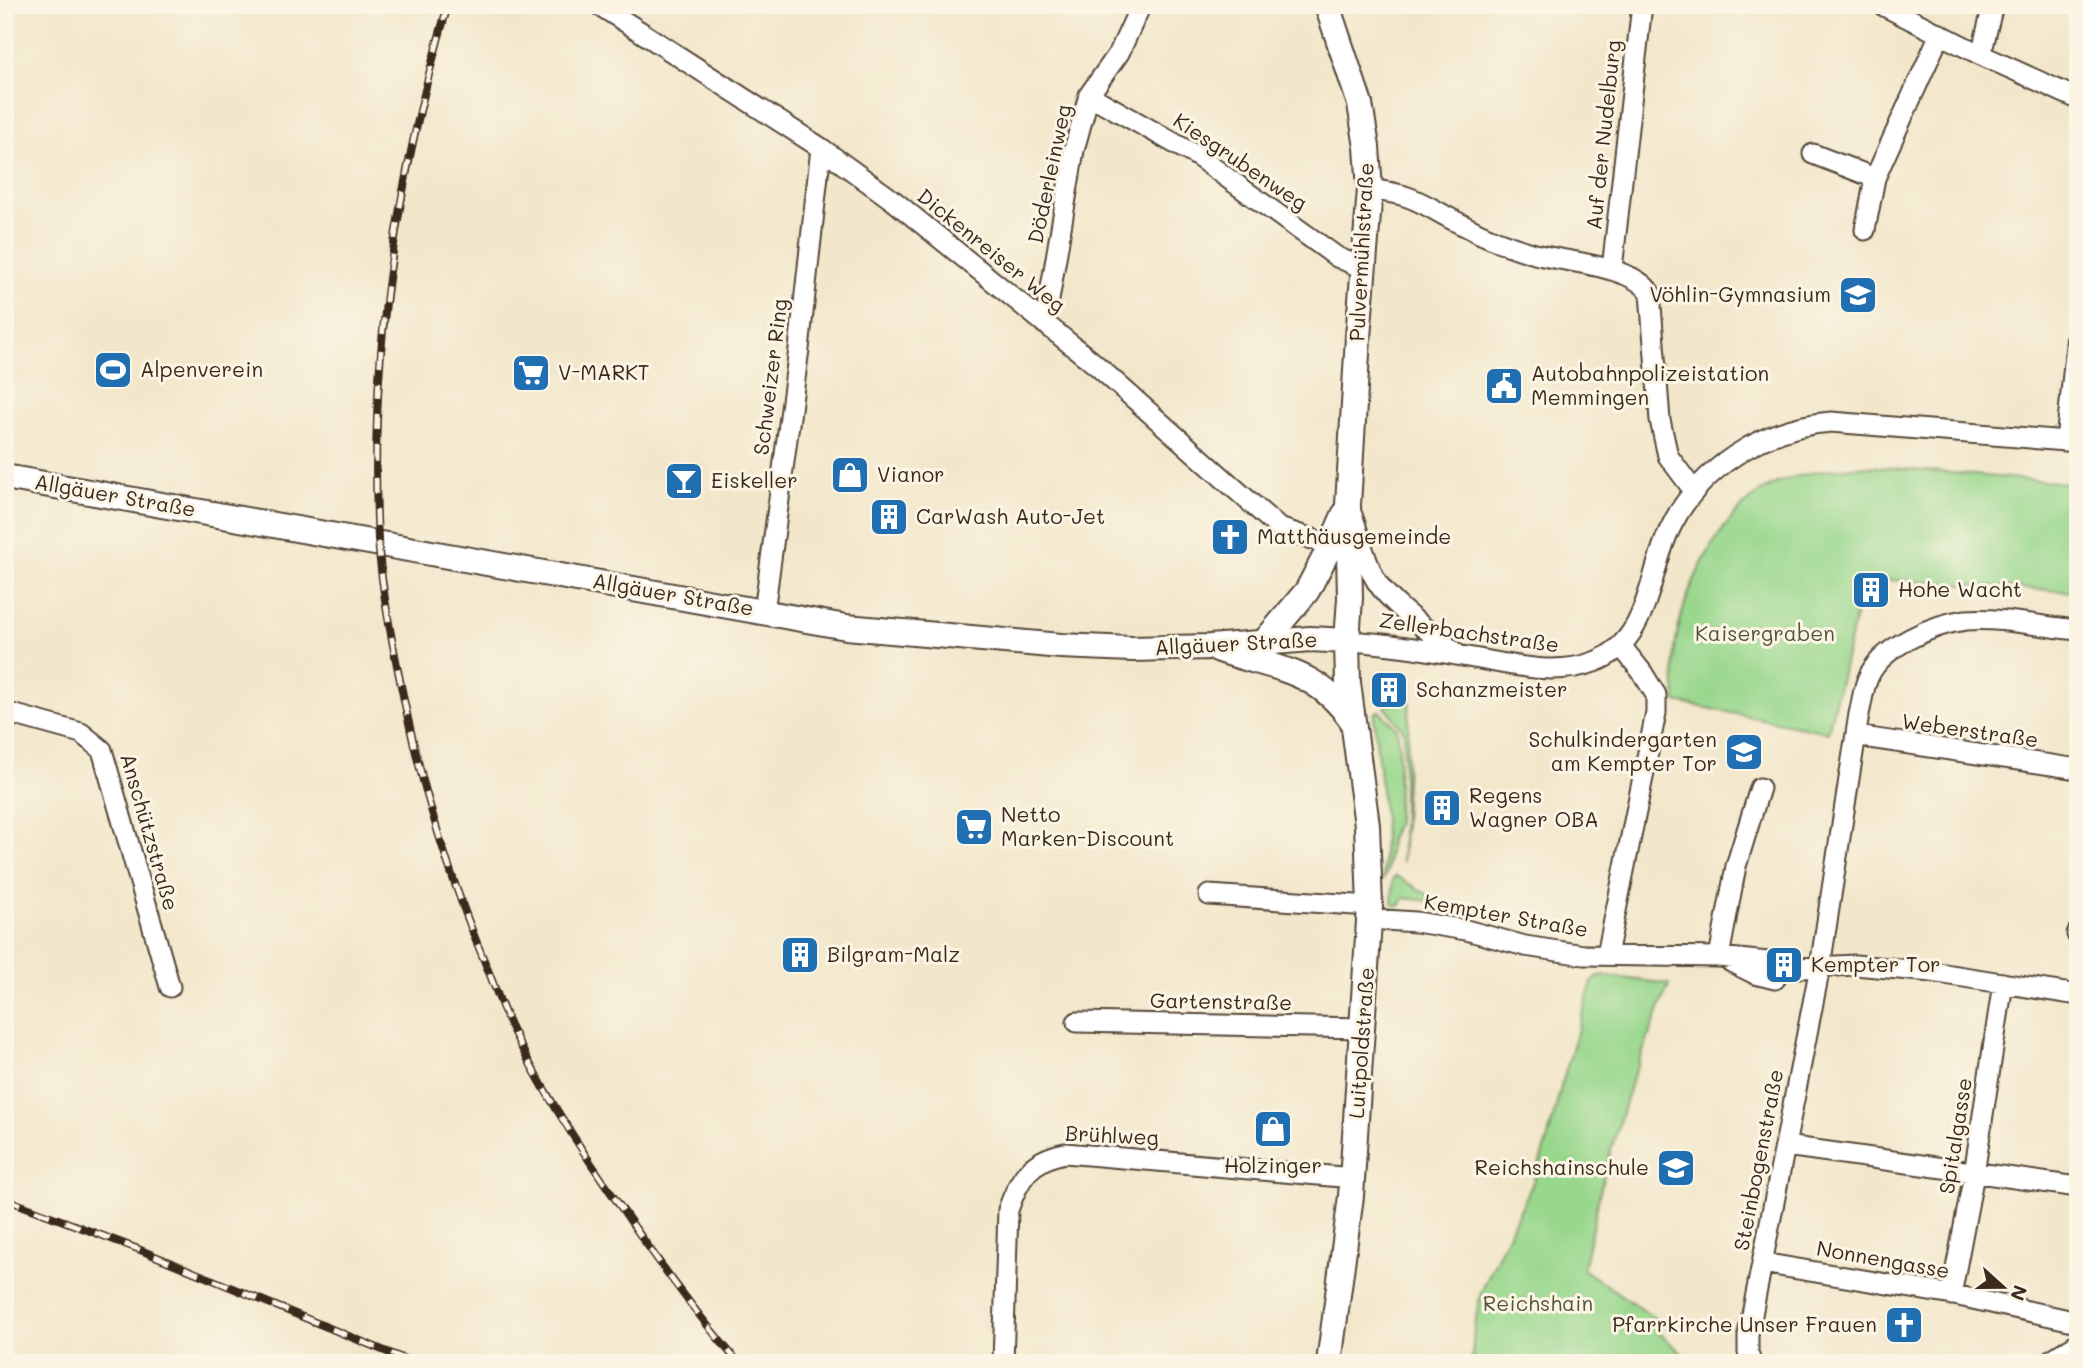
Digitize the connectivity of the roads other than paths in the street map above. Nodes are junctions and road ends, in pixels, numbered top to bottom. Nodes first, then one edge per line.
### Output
1 (1141, 5) edge
2 (1327, 5) edge
3 (1642, 5) edge
4 (1882, 5) edge
5 (1993, 5) edge
6 (604, 7) edge
7 (1940, 34) junction
8 (1982, 55) junction
9 (1089, 95) junction
10 (2078, 99) edge
11 (821, 148) junction
12 (1813, 154) dead end
13 (1875, 178) junction
14 (1370, 190) junction
15 (1865, 230) dead end
16 (1365, 264) junction
17 (1612, 270) junction
18 (1045, 324) junction
19 (2078, 326) edge
20 (2072, 441) edge
21 (5, 477) edge
22 (1694, 491) junction
23 (1349, 505) junction
24 (1331, 545) junction
25 (764, 612) junction
26 (2078, 630) edge
27 (1265, 641) junction
28 (1347, 641) junction
29 (1621, 646) junction
30 (1210, 647) junction
31 (1458, 655) junction
32 (5, 712) edge
33 (1354, 723) junction
34 (1856, 736) junction
35 (2078, 769) edge
36 (1760, 788) dead end
37 (1209, 895) dead end
38 (1369, 912) junction
39 (1607, 955) junction
40 (1722, 958) junction
41 (1820, 967) junction
42 (2003, 983) junction
43 (170, 987) dead end
44 (2078, 995) edge
45 (1077, 1021) dead end
46 (1363, 1028) junction
47 (1786, 1146) junction
48 (1974, 1174) junction
49 (1353, 1178) junction
50 (2078, 1187) edge
51 (1762, 1263) junction
52 (1951, 1295) junction
53 (2078, 1322) edge
54 (2078, 1343) edge
55 (1003, 1363) edge
56 (1329, 1363) edge
57 (1751, 1363) edge
58 (2046, 1363) edge

1 - 9 street, Döderleinweg
2 - 14 main road, Pulvermühlstraße
3 - 17 street, Auf der Nudelburg
4 - 7 street
5 - 8 street
6 - 11 street, Dickenreiser Weg
7 - 8 street
7 - 13 street
8 - 10 street
9 - 16 street, Kiesgrubenweg
9 - 18 street, Döderleinweg
11 - 18 street, Dickenreiser Weg
11 - 25 street, Schweizer Ring
12 - 13 street
13 - 15 street
14 - 16 main road, Pulvermühlstraße
14 - 17 street
16 - 23 main road, Pulvermühlstraße
17 - 22 street
18 - 24 street, Dickenreiser Weg
19 - 20 street
20 - 22 street
21 - 25 main road, Allgäuer Straße
22 - 29 street
23 - 24 main road
23 - 28 main road, Pulvermühlstraße
23 - 31 street
24 - 27 main road
25 - 30 main road, Allgäuer Straße
26 - 34 street, Steinbogenstraße
27 - 28 main road, Allgäuer Straße
27 - 30 main road, Allgäuer Straße
28 - 31 street, Zellerbachstraße
28 - 33 main road, Luitpoldstraße
29 - 31 street, Zellerbachstraße
29 - 39 street
30 - 33 main road
32 - 43 street, Anschützstraße
33 - 38 main road, Luitpoldstraße
34 - 35 street, Weberstraße
34 - 41 street, Steinbogenstraße
36 - 40 street
37 - 38 street, Kempter Straße
38 - 39 street, Kempter Straße
38 - 46 main road, Luitpoldstraße
39 - 40 street, Kempter Straße
40 - 41 street, Kempter Straße
41 - 42 street, Kempter Straße
41 - 47 street, Steinbogenstraße
42 - 44 street, Kempter Straße
42 - 48 street, Spitalgasse
45 - 46 street, Gartenstraße
46 - 49 main road, Luitpoldstraße
47 - 48 street
47 - 51 street, Steinbogenstraße
48 - 50 street
48 - 52 street, Spitalgasse
49 - 55 street, Brühlweg
49 - 56 main road, Luitpoldstraße
51 - 52 street, Nonnengasse
51 - 57 street, Steinbogenstraße
52 - 53 street, Nonnengasse
54 - 58 street

